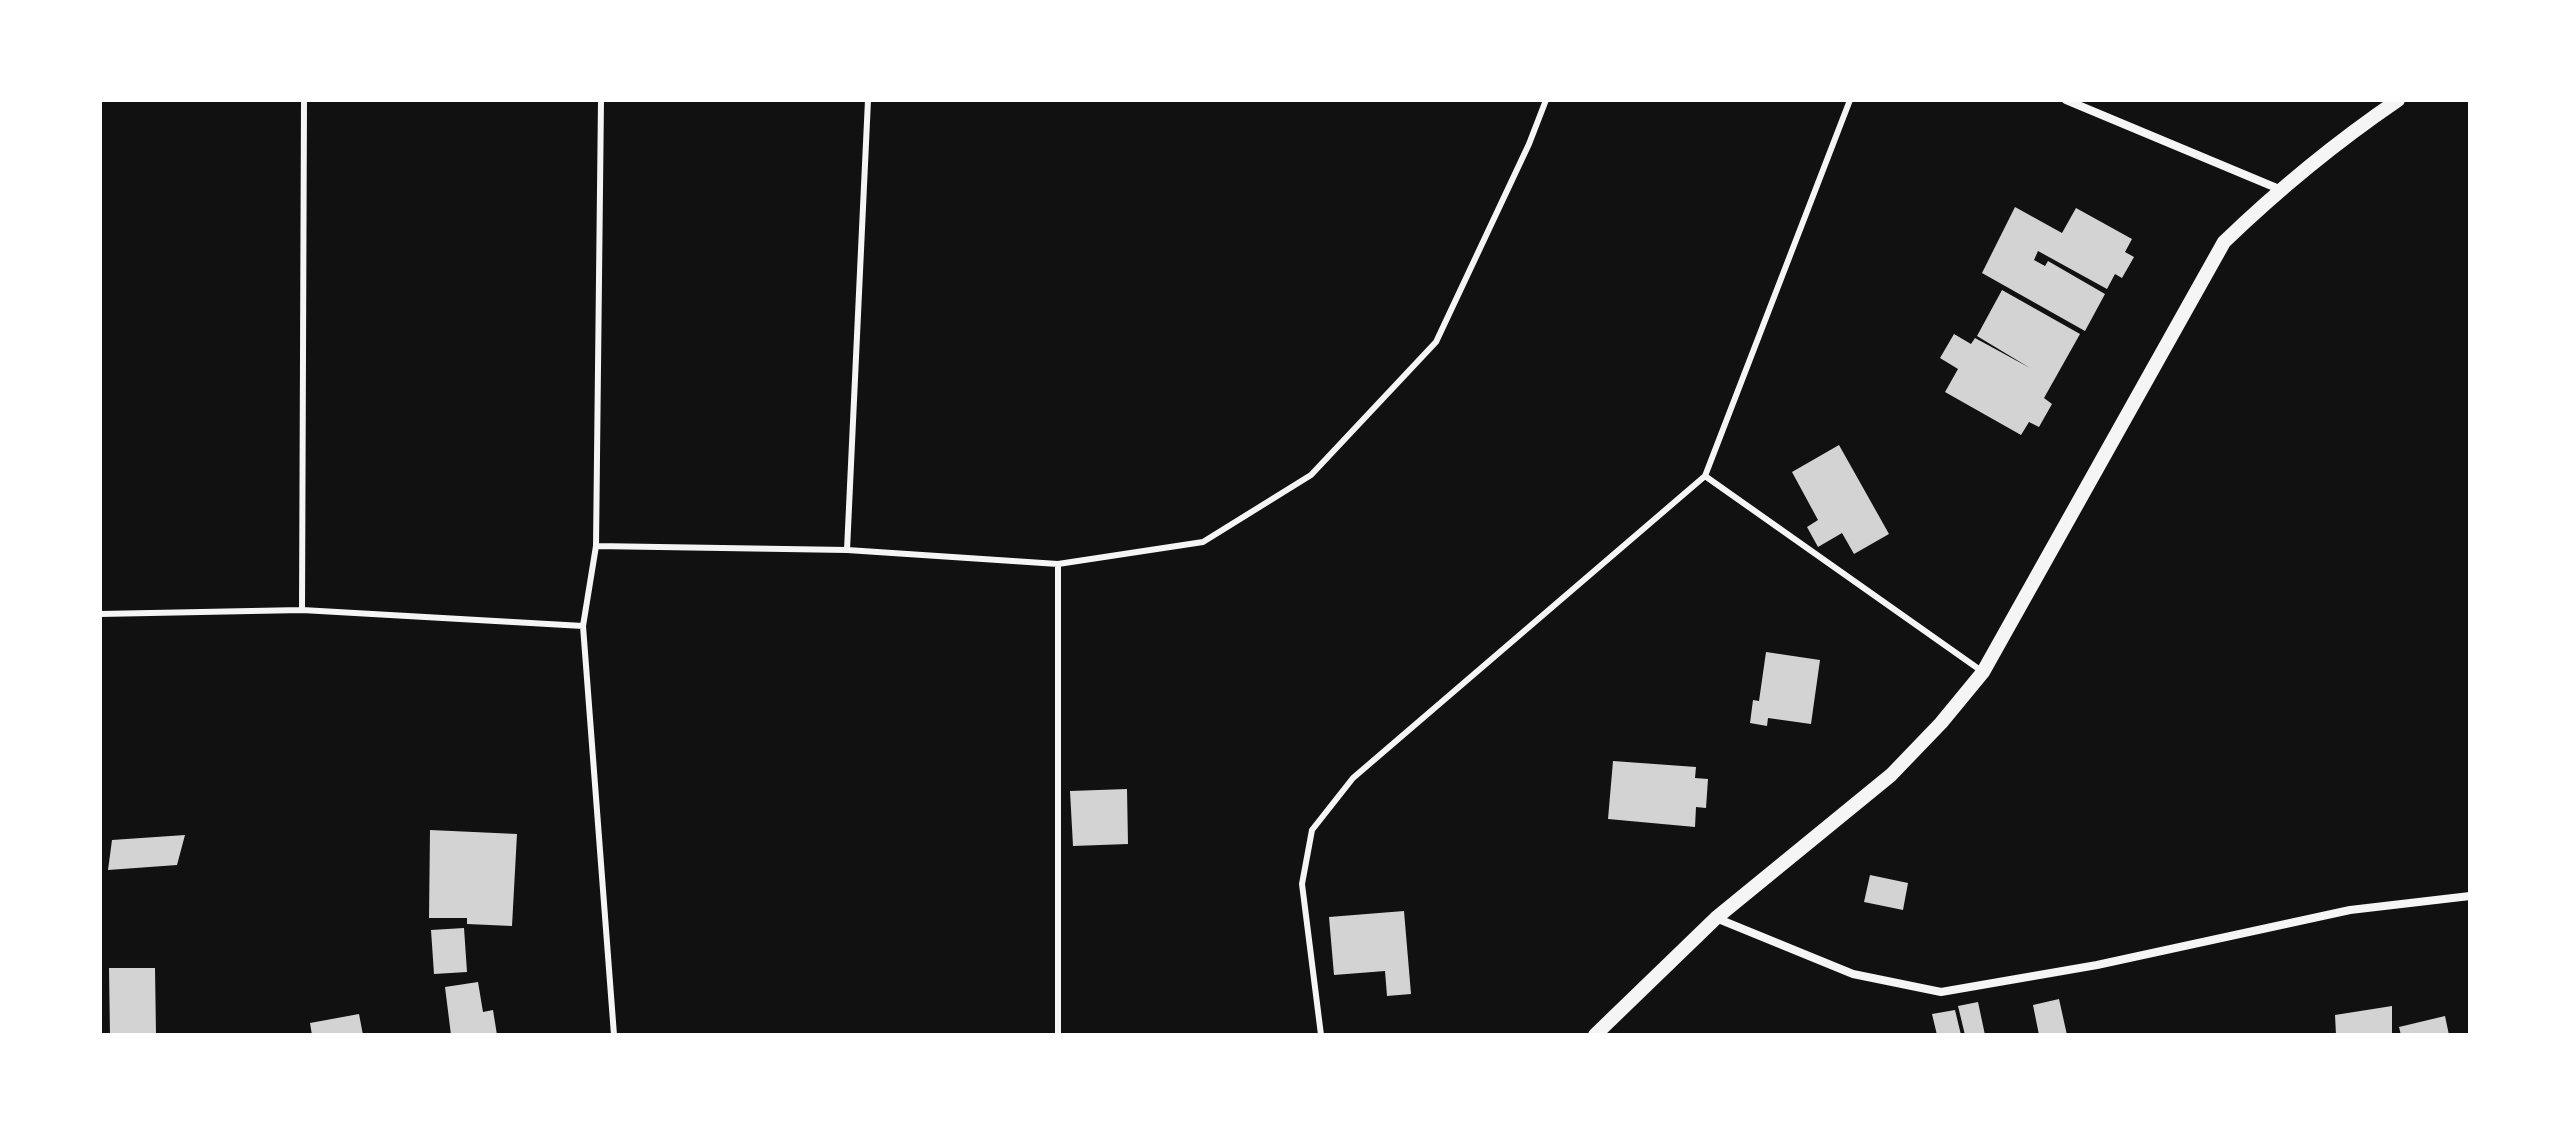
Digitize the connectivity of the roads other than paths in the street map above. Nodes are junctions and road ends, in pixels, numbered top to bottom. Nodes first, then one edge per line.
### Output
1 (304, 100) edge
2 (601, 100) edge
3 (868, 100) edge
4 (1546, 100) edge
5 (1850, 100) edge
6 (2066, 100) edge
7 (2398, 100) edge
8 (2279, 189) junction
9 (1705, 476) junction
10 (596, 546) junction
11 (847, 550) junction
12 (1058, 564) junction
13 (302, 610) junction
14 (100, 614) edge
15 (583, 626) junction
16 (1983, 672) junction
17 (2470, 896) edge
18 (1716, 918) junction
19 (614, 1035) edge
20 (1058, 1035) edge
21 (1321, 1035) edge
22 (1595, 1035) edge

1 - 13 lane
2 - 10 lane
3 - 11 lane
4 - 12 lane
5 - 9 lane
6 - 8 street
7 - 8 street
8 - 16 street
9 - 16 lane
9 - 21 lane
10 - 11 lane
10 - 15 lane
11 - 12 lane
12 - 20 lane
13 - 14 lane
13 - 15 lane
15 - 19 lane
16 - 18 street
17 - 18 street
18 - 22 street

